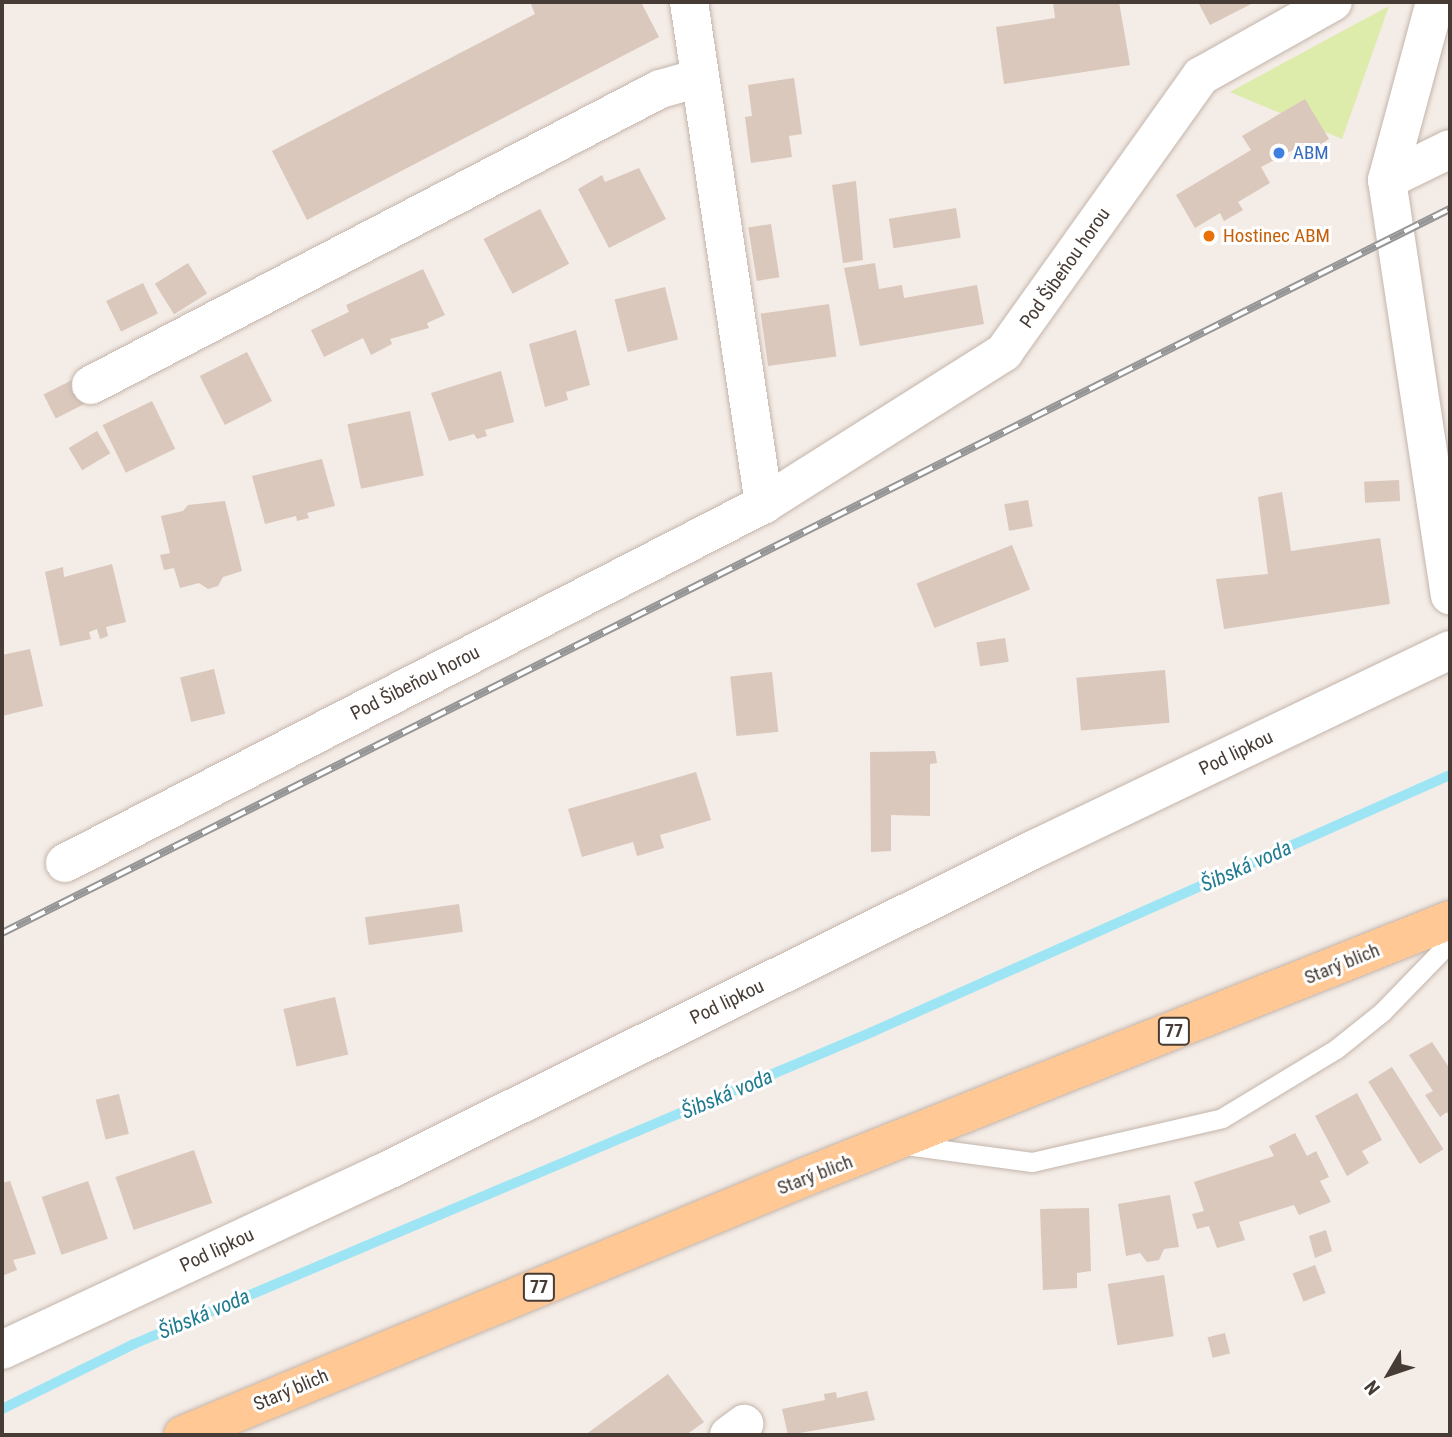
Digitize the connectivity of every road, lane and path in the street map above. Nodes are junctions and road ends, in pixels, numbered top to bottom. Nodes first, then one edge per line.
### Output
1 (689, 2) edge
2 (1333, 2) edge
3 (1435, 2) edge
4 (699, 78) junction
5 (1450, 149) edge
6 (1387, 180) junction
7 (91, 385) dead end
8 (764, 504) junction
9 (1450, 595) edge
10 (1450, 650) edge
11 (65, 863) dead end
12 (1450, 920) edge
13 (1450, 942) edge
14 (898, 1144) junction
15 (2, 1350) edge
16 (183, 1435) edge

1 - 4 street
2 - 8 street, Pod Šibeňou horou
3 - 6 street
4 - 7 street
4 - 8 street
5 - 6 street
6 - 9 street
8 - 11 street, Pod Šibeňou horou
10 - 15 street, Pod lipkou
12 - 14 main road, Starý blich / 77
13 - 14 lane
14 - 16 main road, Starý blich / 77

